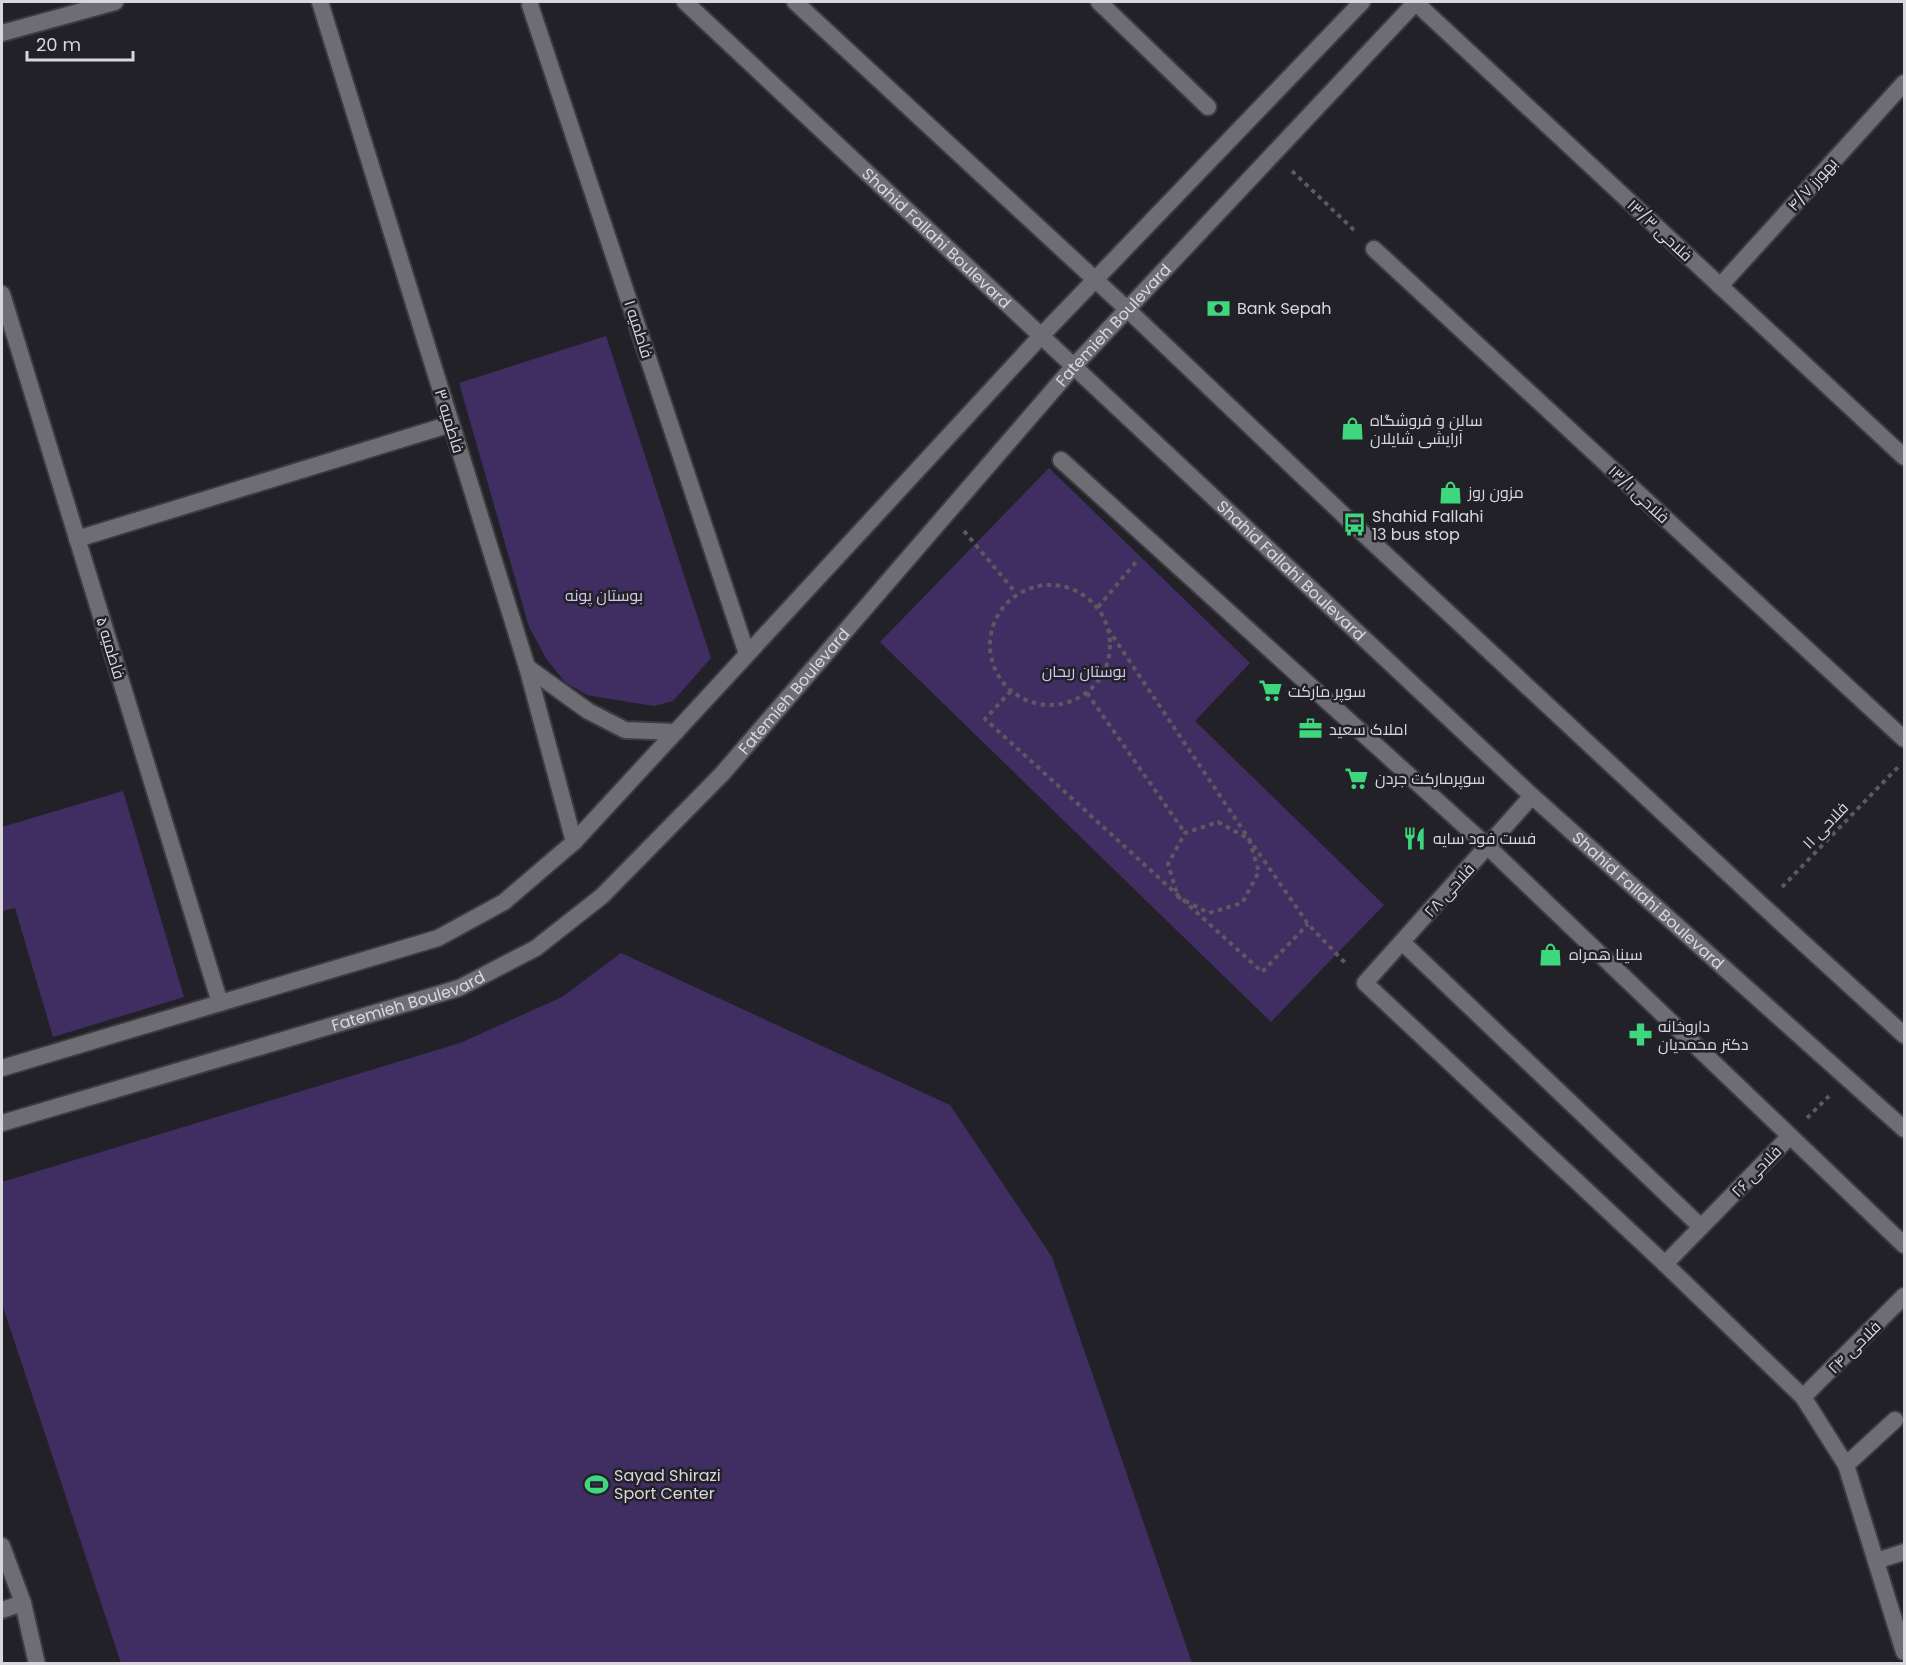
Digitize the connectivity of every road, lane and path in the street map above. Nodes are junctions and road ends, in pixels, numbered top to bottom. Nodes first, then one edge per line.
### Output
1 (115, 2) edge
2 (320, 2) edge
3 (686, 2) edge
4 (795, 2) edge
5 (1099, 2) edge
6 (1362, 2) edge
7 (1416, 2) edge
8 (531, 5) dead end
9 (2, 33) edge
10 (1905, 82) edge
11 (1208, 106) dead end
12 (1274, 154) junction
13 (1374, 249) joint
14 (1094, 280) junction
15 (1720, 286) junction
16 (2, 294) edge
17 (1128, 310) junction
18 (1041, 336) junction
19 (1074, 366) junction
20 (451, 424) junction
21 (1905, 457) edge
22 (1061, 460) dead end
23 (948, 512) junction
24 (77, 539) junction
25 (1153, 543) junction
26 (1016, 593) junction
27 (1098, 607) junction
28 (1108, 629) junction
29 (747, 654) junction
30 (526, 667) junction
31 (1011, 691) junction
32 (1088, 693) junction
33 (676, 732) junction
34 (1905, 739) edge
35 (1905, 760) edge
36 (1532, 796) junction
37 (1185, 833) junction
38 (1249, 839) junction
39 (574, 842) junction
40 (1487, 846) junction
41 (1178, 897) junction
42 (1764, 907) junction
43 (1308, 924) junction
44 (1402, 942) junction
45 (1365, 983) junction
46 (220, 1003) junction
47 (1905, 1035) edge
48 (2, 1068) edge
49 (1847, 1078) junction
50 (2, 1123) edge
51 (1905, 1130) edge
52 (1790, 1136) junction
53 (1701, 1227) junction
54 (1905, 1245) edge
55 (1665, 1264) junction
56 (1905, 1296) edge
57 (1803, 1398) junction
58 (1895, 1420) dead end
59 (1846, 1465) junction
60 (2, 1546) edge
61 (1905, 1552) edge
62 (1876, 1561) junction
63 (23, 1603) junction
64 (2, 1610) edge
65 (1905, 1652) edge
66 (37, 1664) edge

1 - 9 street
2 - 20 street, فاطمیه ۳
3 - 18 street, Shahid Fallahi Boulevard
4 - 14 street
5 - 11 street
6 - 14 street
7 - 12 street, Fatemieh Boulevard
7 - 15 street, فلاحی ۱۳/۳
8 - 29 street, فاطمیه ۱
10 - 15 street, بهورز ۴/۷
12 - 13 path
12 - 17 street, Fatemieh Boulevard
13 - 34 street, فلاحی ۱۳/۱
14 - 17 street
14 - 18 street
15 - 21 street, فلاحی ۱۳/۳
16 - 24 street, فاطمیه ۵
17 - 19 street, Fatemieh Boulevard
17 - 42 street
18 - 19 street, Shahid Fallahi Boulevard
18 - 29 street
19 - 23 street, Fatemieh Boulevard
19 - 36 street, Shahid Fallahi Boulevard
20 - 24 street
20 - 30 street, فاطمیه ۳
22 - 25 street
23 - 26 path
23 - 50 street, Fatemieh Boulevard
24 - 46 street, فاطمیه ۵
25 - 27 path
25 - 40 street
26 - 27 path
26 - 31 path
27 - 28 path
28 - 32 path
28 - 38 path
29 - 33 street
30 - 33 street
30 - 39 street, فاطمیه ۳
31 - 32 path
31 - 41 path
32 - 37 path
33 - 39 street
35 - 42 path, فلاحی ۱۱
36 - 40 street, فلاحی ۲۸
36 - 49 street, Shahid Fallahi Boulevard
37 - 38 path
37 - 41 path
38 - 41 path
38 - 43 path
39 - 46 street
40 - 44 street, فلاحی ۲۸
40 - 52 street
41 - 43 path
42 - 47 street
43 - 45 path
44 - 45 street, فلاحی ۲۸
44 - 53 street
45 - 55 street
46 - 48 street
49 - 51 street, Shahid Fallahi Boulevard
49 - 52 path, فلاحی ۲۶
52 - 53 street, فلاحی ۲۶
52 - 54 street
53 - 55 street, فلاحی ۲۶
55 - 57 street
56 - 57 street, فلاحی ۲۴
57 - 59 street
58 - 59 street
59 - 62 street
60 - 63 street
61 - 62 street
62 - 65 street
63 - 64 street
63 - 66 street

